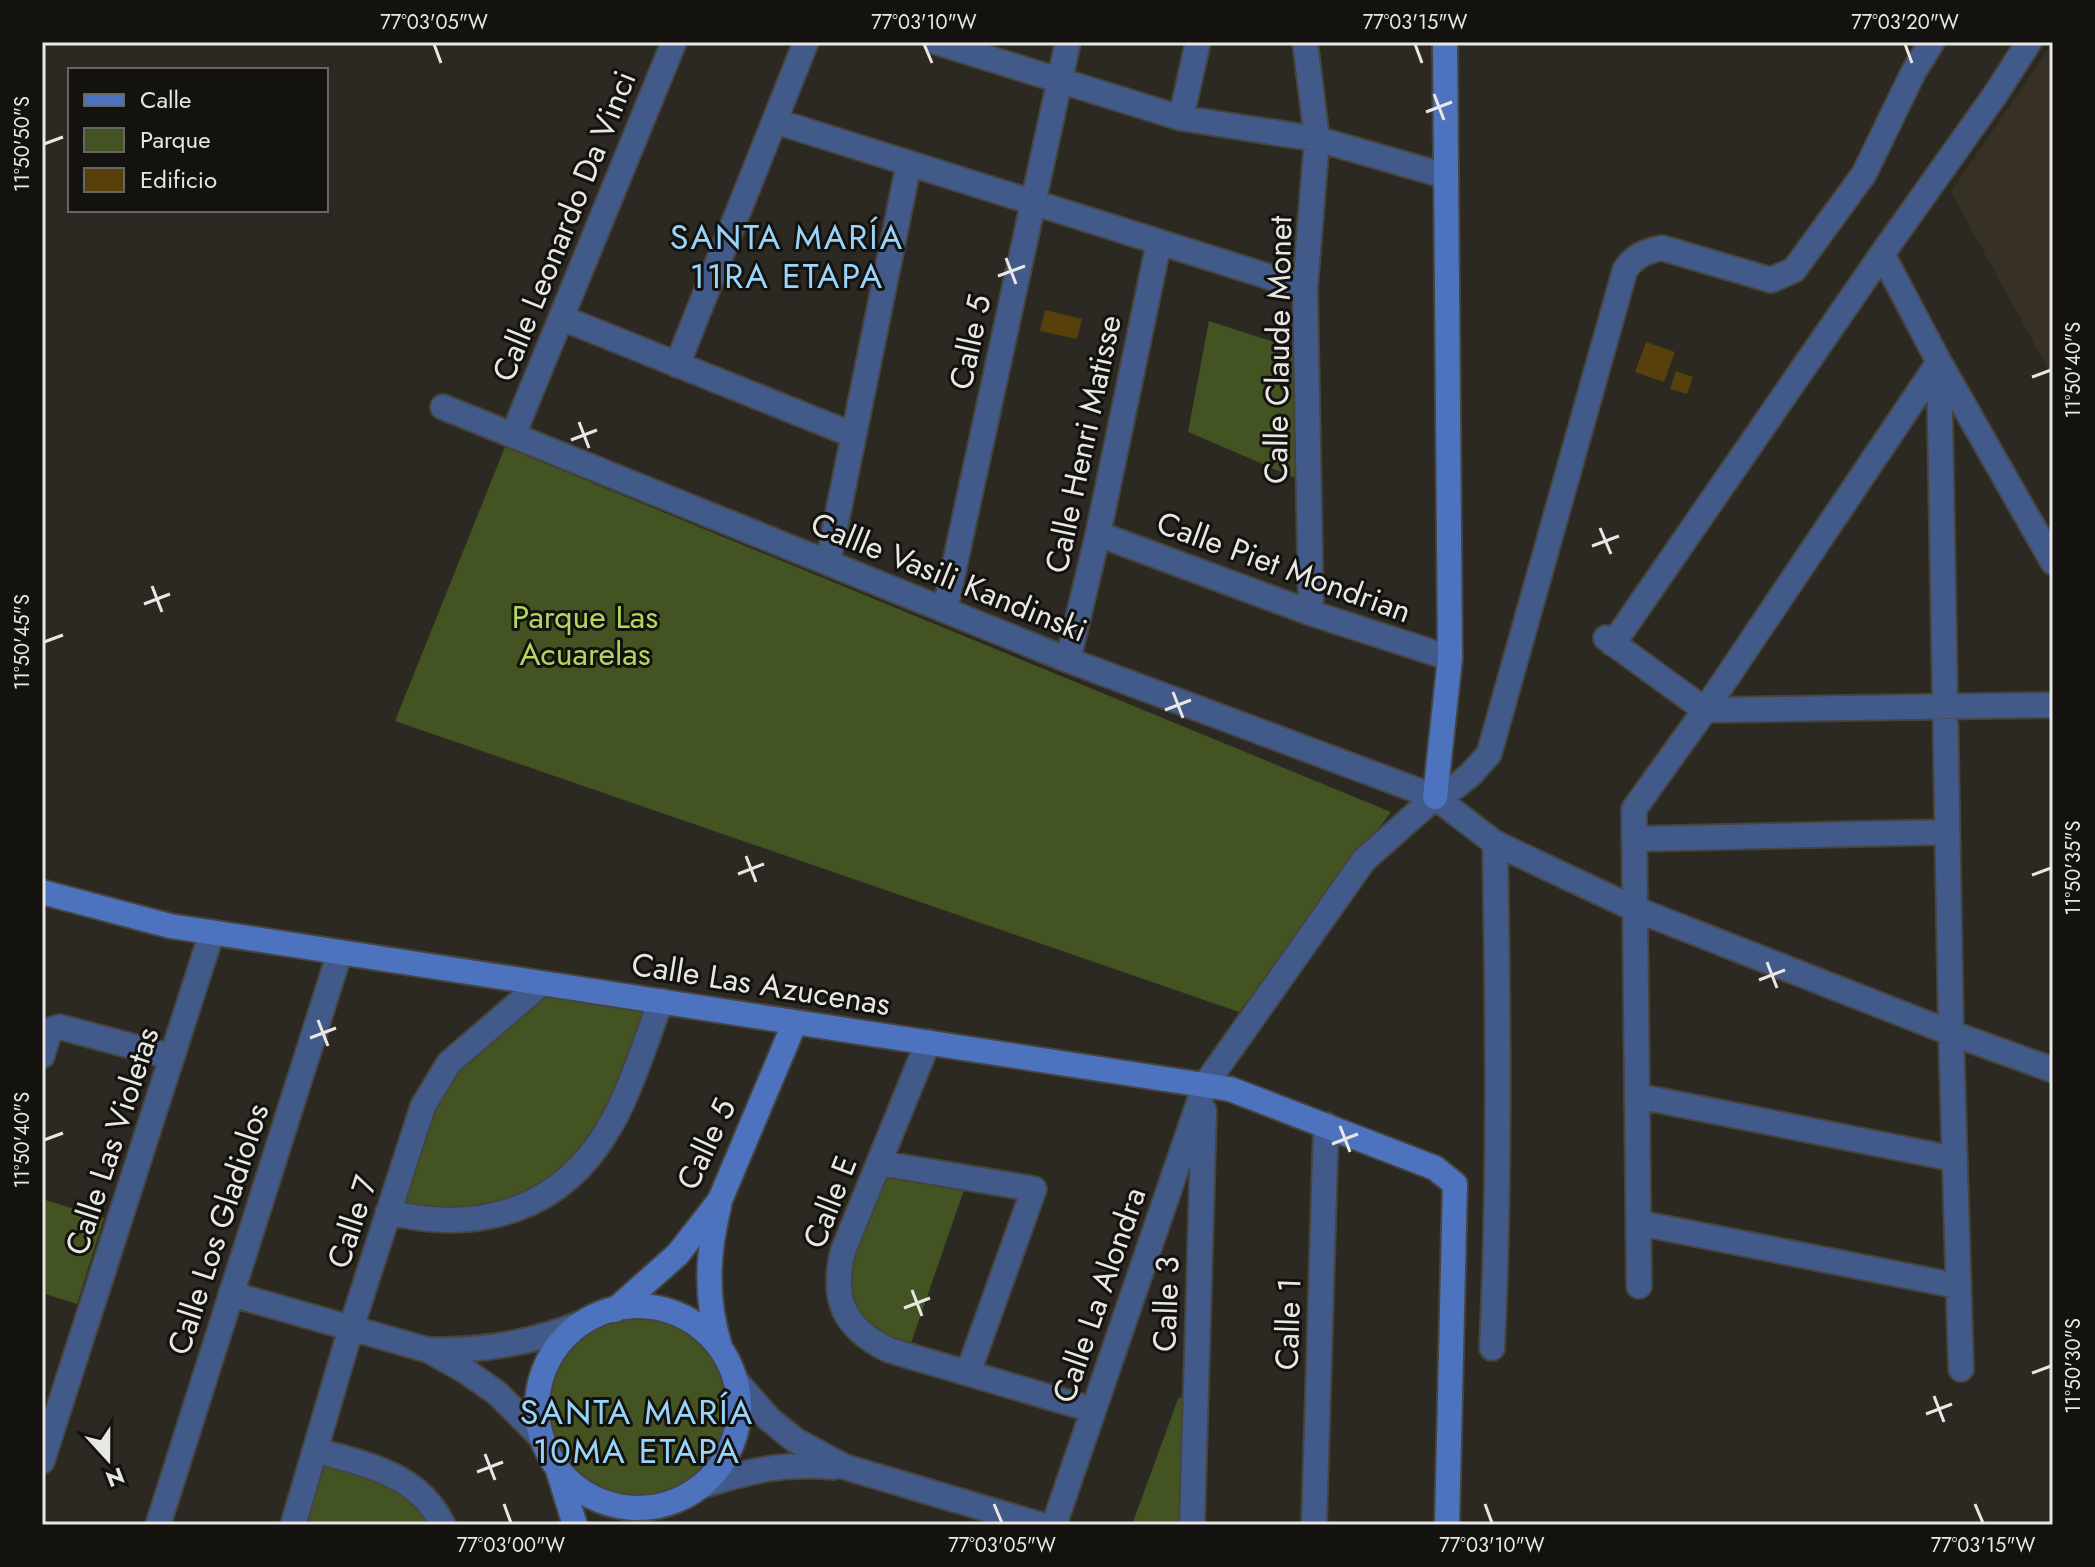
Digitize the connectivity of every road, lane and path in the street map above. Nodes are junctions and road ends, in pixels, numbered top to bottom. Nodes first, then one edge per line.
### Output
1 (674, 42) edge
2 (806, 42) edge
3 (938, 42) edge
4 (1068, 42) edge
5 (1198, 42) edge
6 (1305, 42) edge
7 (1445, 42) edge
8 (1932, 42) edge
9 (2029, 42) edge
10 (1059, 80) junction
11 (1181, 118) junction
12 (775, 121) junction
13 (1317, 139) junction
14 (909, 163) junction
15 (1446, 176) junction
16 (1032, 203) junction
17 (1159, 242) junction
18 (1882, 254) junction
19 (1305, 288) junction
20 (562, 318) junction
21 (1939, 362) junction
22 (677, 365) junction
23 (443, 407) dead end
24 (513, 435) junction
25 (853, 435) junction
26 (1098, 534) junction
27 (828, 562) junction
28 (2053, 562) edge
29 (945, 609) junction
30 (1311, 613) junction
31 (1450, 658) junction
32 (1068, 660) junction
33 (2053, 705) edge
34 (1945, 707) junction
35 (1705, 710) junction
36 (1435, 797) junction
37 (1947, 832) junction
38 (1634, 839) junction
39 (1495, 843) junction
40 (42, 892) edge
41 (1635, 909) junction
42 (212, 932) junction
43 (340, 952) junction
44 (542, 983) junction
45 (661, 1001) junction
46 (795, 1022) junction
47 (1951, 1033) junction
48 (928, 1042) junction
49 (42, 1056) edge
50 (172, 1057) junction
51 (2053, 1070) edge
52 (1205, 1085) junction
53 (1637, 1096) junction
54 (1326, 1125) junction
55 (1955, 1159) junction
56 (879, 1163) junction
57 (720, 1200) junction
58 (388, 1212) junction
59 (1639, 1223) junction
60 (1157, 1224) junction
61 (1200, 1231) junction
62 (1639, 1286) dead end
63 (1958, 1286) junction
64 (231, 1294) junction
65 (615, 1310) junction
66 (584, 1322) junction
67 (351, 1328) junction
68 (1492, 1348) dead end
69 (428, 1350) junction
70 (721, 1350) junction
71 (1961, 1369) dead end
72 (968, 1373) junction
73 (735, 1380) junction
74 (1093, 1410) junction
75 (542, 1438) junction
76 (315, 1450) junction
77 (42, 1461) edge
78 (556, 1467) junction
79 (845, 1467) junction
80 (701, 1486) junction
81 (672, 1502) junction
82 (158, 1525) edge
83 (293, 1525) edge
84 (443, 1525) edge
85 (575, 1525) edge
86 (648, 1525) edge
87 (1041, 1525) edge
88 (1054, 1525) edge
89 (1192, 1525) edge
90 (1314, 1525) edge
91 (1447, 1525) edge

1 - 20 street, Calle Leonardo Da Vinci
2 - 12 street
3 - 10 street
4 - 10 street, Calle 5
5 - 11 street
6 - 13 street, Calle Claude Monet
7 - 15 street
8 - 36 street, Calle La Alondra
9 - 18 street
10 - 11 street
10 - 16 street, Calle 5
11 - 13 street
12 - 14 street
12 - 22 street
13 - 15 street
13 - 19 street, Calle Claude Monet
14 - 16 street
14 - 25 street
15 - 31 street
16 - 17 street
16 - 29 street, Calle 5
17 - 19 street
17 - 26 street, Calle Henri Matisse
18 - 21 street
18 - 35 street
19 - 30 street, Calle Claude Monet
20 - 22 street
20 - 24 street, Calle Leonardo Da Vinci
21 - 28 street
21 - 34 street
21 - 35 street
22 - 25 street
23 - 24 street, Callle Vasili Kandinski
24 - 27 street, Callle Vasili Kandinski
25 - 27 street
26 - 30 street, Calle Piet Mondrian
26 - 32 street, Calle Henri Matisse
27 - 29 street, Callle Vasili Kandinski
29 - 32 street, Callle Vasili Kandinski
30 - 31 street, Calle Piet Mondrian
31 - 36 street
32 - 36 street, Callle Vasili Kandinski
33 - 34 street
34 - 35 street
34 - 37 street
35 - 38 street
36 - 39 street, Callle Vasili Kandinski
36 - 52 street, Calle La Alondra
37 - 38 street
37 - 47 street
38 - 41 street
39 - 41 street, Callle Vasili Kandinski
39 - 68 street
40 - 42 street, Calle Las Azucenas
41 - 47 street, Callle Vasili Kandinski
41 - 53 street
42 - 43 street, Calle Las Azucenas
42 - 50 street, Calle Las Violetas
43 - 44 street, Calle Las Azucenas
43 - 64 street, Calle Los Gladiolos
44 - 45 street, Calle Las Azucenas
44 - 58 street, Calle 7
45 - 46 street, Calle Las Azucenas
45 - 58 street
46 - 48 street, Calle Las Azucenas
46 - 57 street, Calle 5
47 - 51 street, Callle Vasili Kandinski
47 - 55 street
48 - 52 street, Calle Las Azucenas
48 - 56 street, Calle E
49 - 50 street
50 - 77 street, Calle Las Violetas
52 - 54 street, Calle Las Azucenas
52 - 60 street, Calle La Alondra
52 - 61 street, Calle 3
53 - 55 street
53 - 59 street
54 - 90 street, Calle 1
54 - 91 street, Calle Las Azucenas
55 - 63 street
56 - 72 street, Calle E
56 - 72 street
57 - 65 street, Calle 5
57 - 70 street
58 - 67 street, Calle 7
59 - 62 street
59 - 63 street
60 - 61 street
60 - 74 street, Calle La Alondra
61 - 89 street, Calle 3
63 - 71 street
64 - 67 street
64 - 82 street, Calle Los Gladiolos
65 - 66 street
65 - 70 street
66 - 69 street
66 - 75 street
67 - 69 street
67 - 76 street, Calle 7
69 - 75 street
70 - 73 street
72 - 74 street, Calle E
73 - 79 street
73 - 80 street
74 - 88 street, Calle La Alondra
75 - 78 street
76 - 83 street, Calle 7
76 - 84 street
78 - 81 street
78 - 85 street
79 - 80 street
79 - 87 street
80 - 81 street
81 - 86 street

